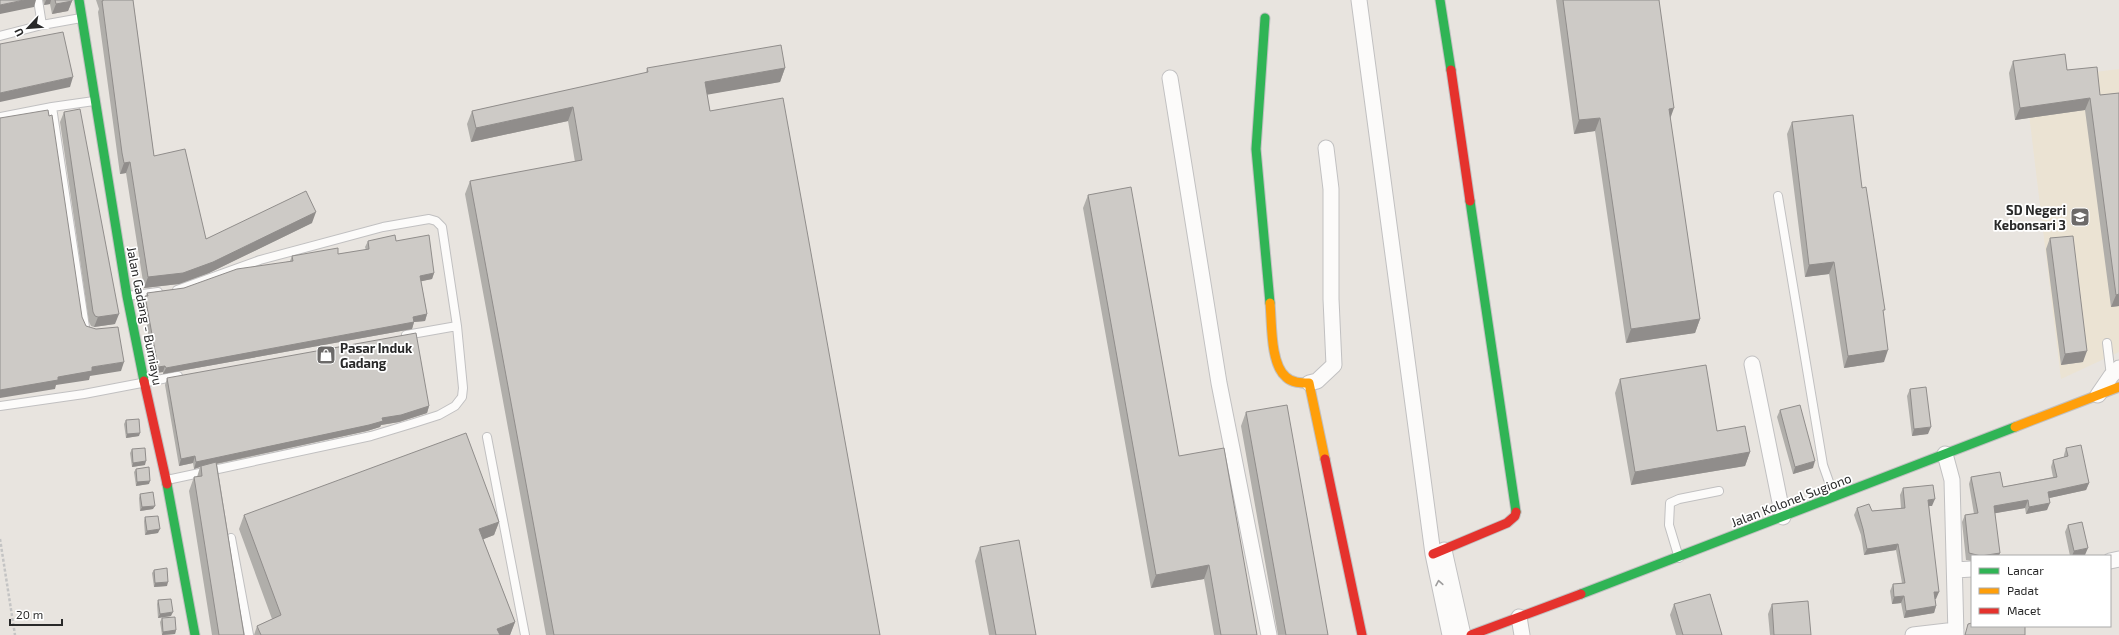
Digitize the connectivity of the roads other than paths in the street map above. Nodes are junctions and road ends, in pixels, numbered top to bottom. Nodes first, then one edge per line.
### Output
1 (38, 0) edge
2 (79, 0) edge
3 (1359, 0) edge
4 (1440, 0) edge
5 (82, 17) junction
6 (1265, 18) dead end
7 (42, 25) junction
8 (0, 36) edge
9 (1170, 78) dead end
10 (94, 101) junction
11 (52, 107) junction
12 (0, 117) edge
13 (1326, 148) dead end
14 (1778, 196) dead end
15 (127, 296) junction
16 (457, 326) junction
17 (94, 333) edge
18 (394, 337) edge
19 (2107, 343) dead end
20 (1752, 364) dead end
21 (190, 374) edge
22 (2116, 377) edge
23 (144, 383) junction
24 (1309, 383) junction
25 (2098, 396) joint
26 (0, 406) edge
27 (487, 436) dead end
28 (1945, 454) junction
29 (166, 480) junction
30 (1719, 491) dead end
31 (1835, 497) junction
32 (1783, 517) junction
33 (231, 538) dead end
34 (1438, 552) junction
35 (1679, 558) junction
36 (1971, 569) edge
37 (1955, 570) junction
38 (1519, 617) junction
39 (1956, 632) edge
40 (195, 635) edge
41 (250, 635) edge
42 (525, 635) edge
43 (1269, 635) edge
44 (1362, 635) edge
45 (1450, 635) edge
46 (1463, 635) edge
47 (1471, 635) edge
48 (1522, 635) edge
49 (1913, 635) edge

1 - 7 lane
2 - 5 main road, Jalan Gadang - Bumiayu
3 - 34 street
4 - 34 main road
5 - 7 lane
5 - 10 main road, Jalan Gadang - Bumiayu
6 - 24 main road
7 - 8 lane
9 - 43 street
10 - 11 lane
10 - 15 main road, Jalan Gadang - Bumiayu
11 - 12 lane
11 - 17 lane
13 - 24 street
14 - 31 lane
15 - 16 lane
15 - 23 main road, Jalan Gadang - Bumiayu
16 - 18 lane
16 - 29 lane
19 - 22 lane
20 - 32 street
21 - 23 lane
22 - 25 street
23 - 26 lane
23 - 29 main road, Jalan Gadang - Bumiayu
24 - 44 main road
25 - 28 main road, Jalan Kolonel Sugiono
27 - 42 lane
28 - 31 main road, Jalan Kolonel Sugiono
28 - 37 street
29 - 40 main road, Jalan Gadang - Bumiayu
30 - 35 lane
31 - 32 main road, Jalan Kolonel Sugiono
32 - 35 main road, Jalan Kolonel Sugiono
33 - 41 lane
45 -> 34 street
34 - 46 street
35 - 38 main road, Jalan Kolonel Sugiono
36 - 37 street
37 - 39 street
38 - 47 main road, Jalan Kolonel Sugiono
38 - 48 street
39 - 49 street

